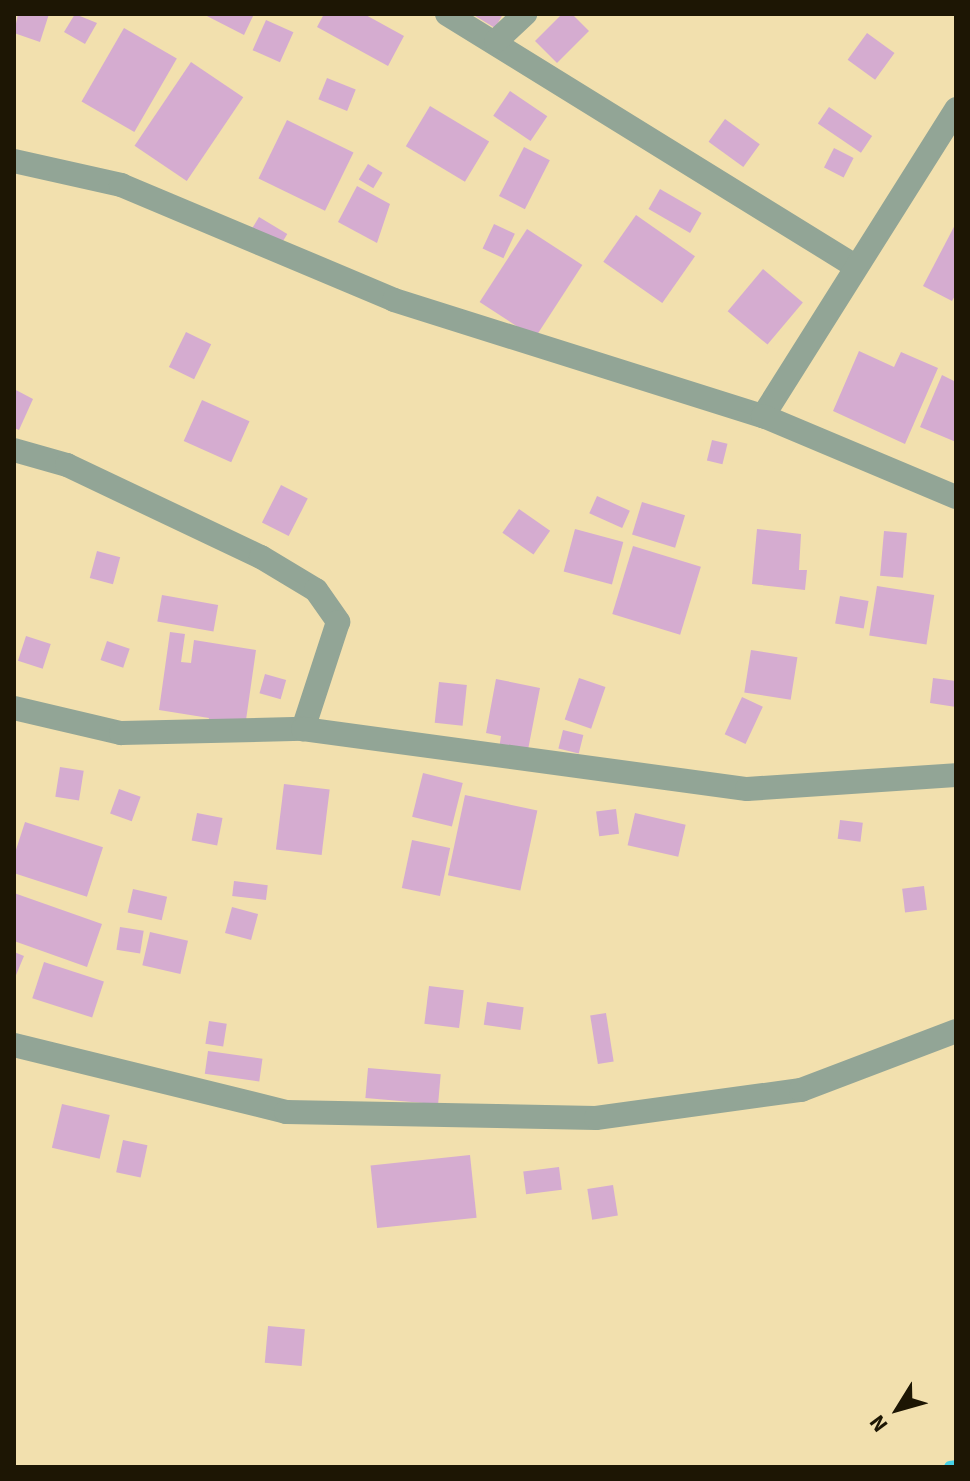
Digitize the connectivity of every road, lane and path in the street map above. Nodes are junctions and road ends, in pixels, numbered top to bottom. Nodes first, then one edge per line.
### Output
1 (447, 14) edge
2 (525, 14) edge
3 (496, 41) junction
4 (956, 109) edge
5 (14, 161) edge
6 (854, 265) junction
7 (763, 416) junction
8 (14, 450) edge
9 (956, 497) edge
10 (14, 708) edge
11 (303, 729) junction
12 (956, 775) edge
13 (956, 1031) edge
14 (14, 1045) edge

1 - 3 street
2 - 3 street
3 - 6 street
4 - 6 street
5 - 7 street
6 - 7 street
7 - 9 street
8 - 11 street
10 - 11 street
11 - 12 street
13 - 14 street

